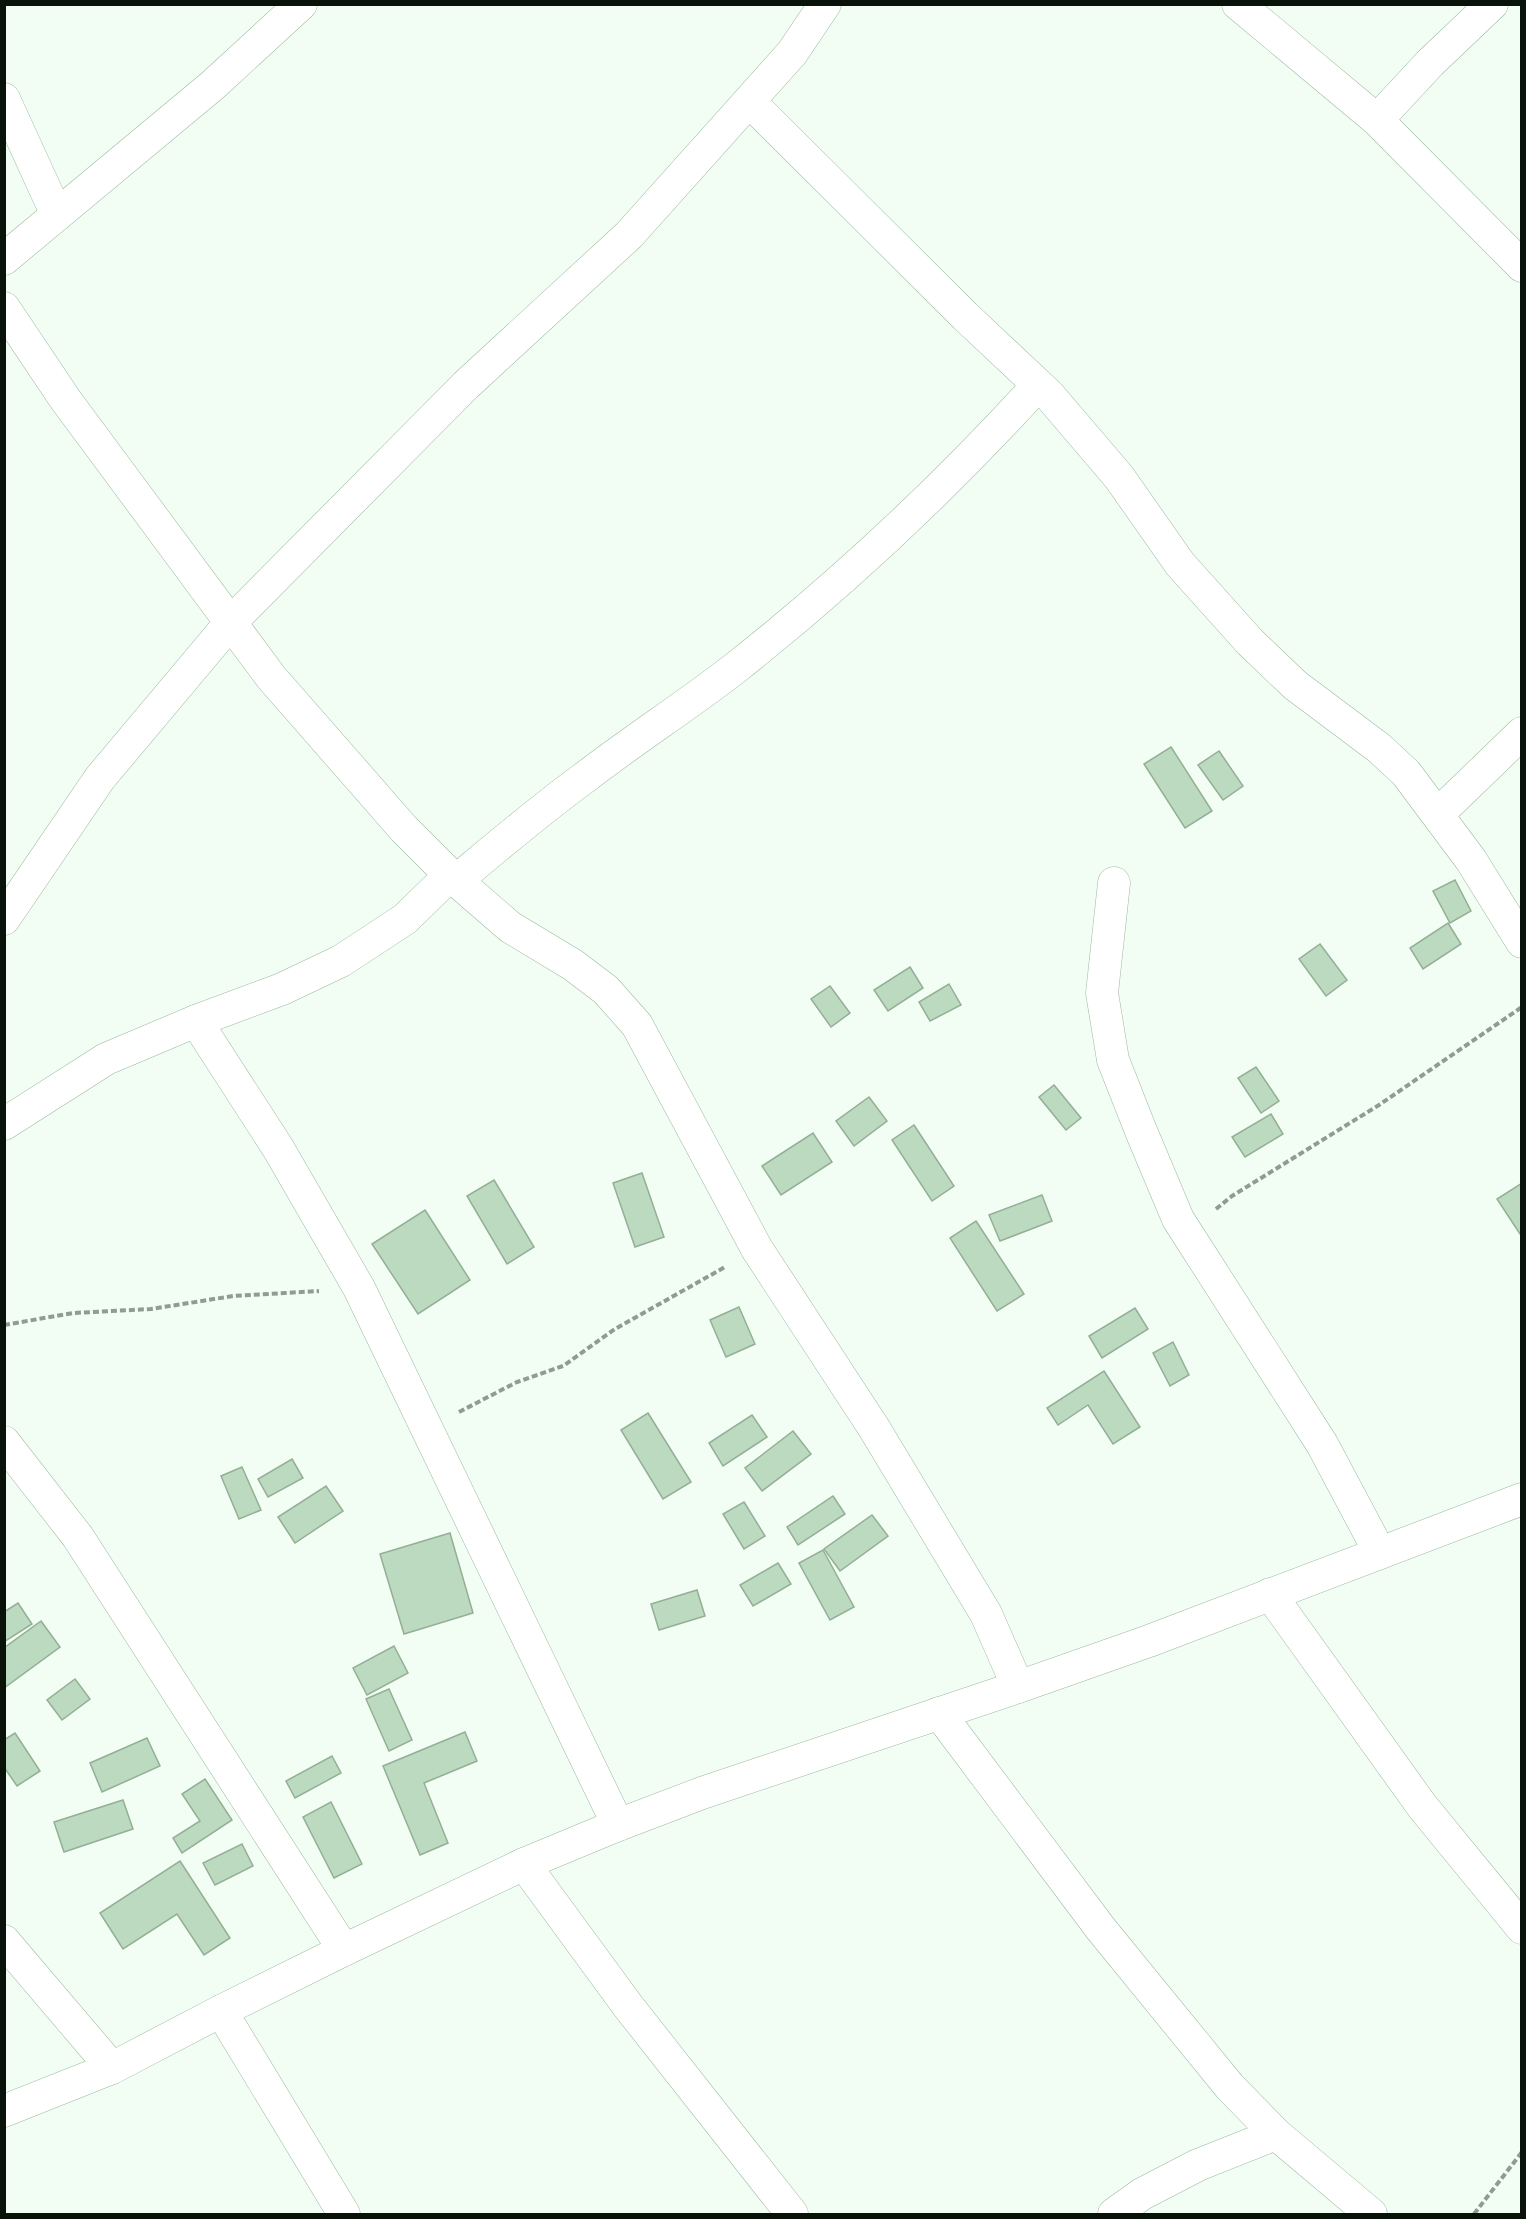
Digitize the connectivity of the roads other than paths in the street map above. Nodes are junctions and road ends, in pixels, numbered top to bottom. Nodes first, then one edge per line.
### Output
1 (301, 4) edge
2 (825, 4) edge
3 (1238, 4) edge
4 (1492, 4) edge
5 (4, 99) edge
6 (750, 102) junction
7 (1377, 120) junction
8 (57, 215) junction
9 (4, 259) edge
10 (1521, 266) edge
11 (4, 308) edge
12 (1038, 385) junction
13 (231, 622) junction
14 (1521, 733) edge
15 (1438, 814) junction
16 (453, 877) junction
17 (1114, 883) dead end
18 (4, 919) edge
19 (1521, 942) edge
20 (196, 1021) junction
21 (4, 1124) edge
22 (4, 1442) edge
23 (1521, 1499) edge
24 (1380, 1553) junction
25 (1270, 1594) junction
26 (1018, 1687) junction
27 (939, 1713) junction
28 (618, 1825) junction
29 (524, 1864) junction
30 (1521, 1929) edge
31 (4, 1941) edge
32 (344, 1950) junction
33 (221, 2011) junction
34 (112, 2068) junction
35 (4, 2111) edge
36 (1276, 2134) junction
37 (344, 2214) edge
38 (792, 2214) edge
39 (1114, 2214) edge
40 (1371, 2214) edge

1 - 8 street
2 - 6 street
3 - 7 street
4 - 7 street
5 - 8 street
6 - 12 street
6 - 13 street
7 - 10 street
8 - 9 street
11 - 13 street
12 - 15 street
12 - 16 street
13 - 16 street
13 - 18 street
14 - 15 street
15 - 19 street
16 - 20 street
16 - 26 street
17 - 24 street
20 - 21 street
20 - 28 street
22 - 32 street
23 - 24 street
24 - 25 street
25 - 26 street
25 - 30 street
26 - 27 street
27 - 28 street
27 - 36 street
28 - 29 street
29 - 32 street
29 - 38 street
31 - 34 street
32 - 33 street
33 - 34 street
33 - 37 street
34 - 35 street
36 - 39 street
36 - 40 street

